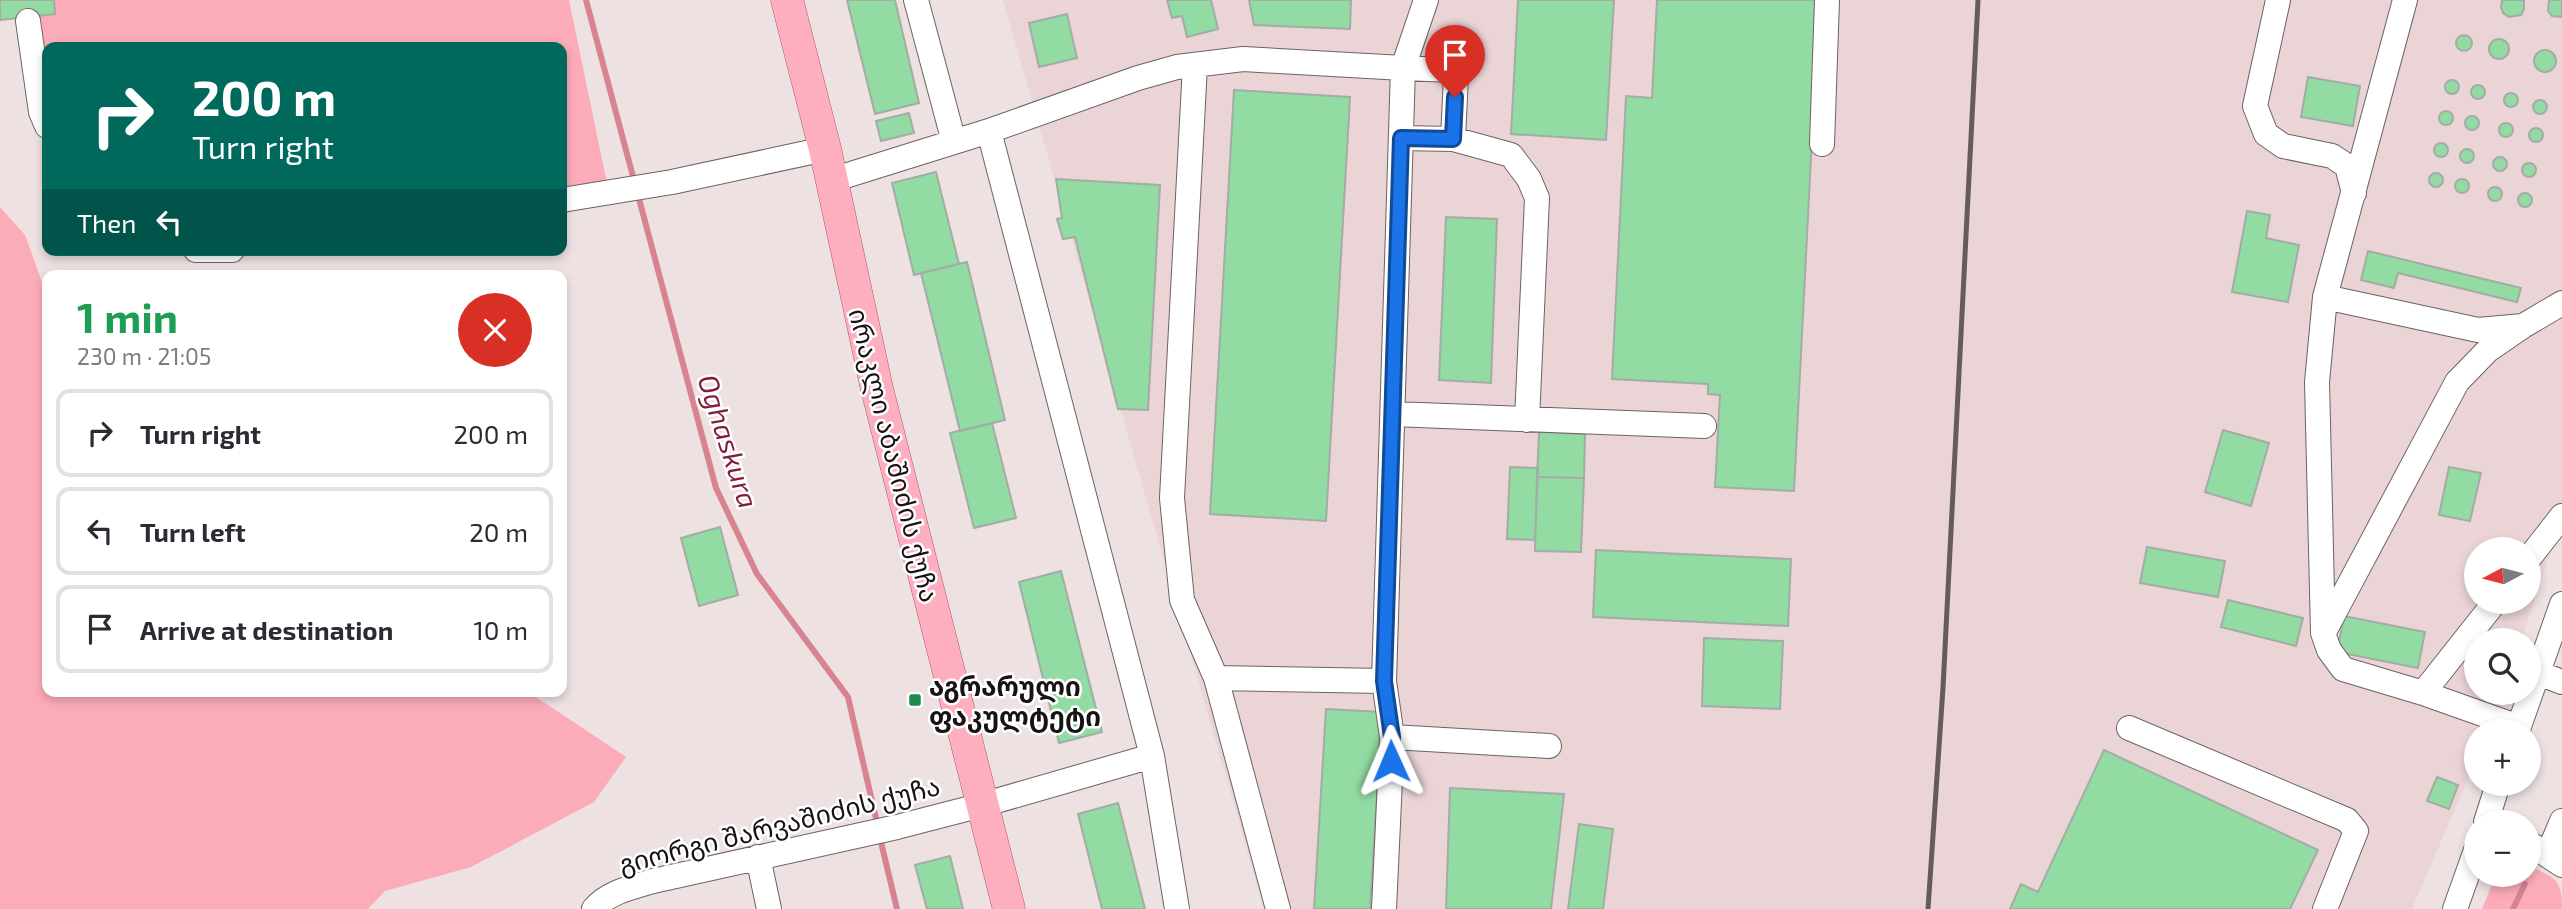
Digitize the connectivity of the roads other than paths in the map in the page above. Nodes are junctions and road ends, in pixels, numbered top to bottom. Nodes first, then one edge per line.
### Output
1 (787, 0) edge
2 (916, 0) edge
3 (1426, 0) edge
4 (1827, 0) edge
5 (2278, 0) edge
6 (2405, 0) edge
7 (28, 21) dead end
8 (1195, 65) junction
9 (1403, 68) junction
10 (42, 114) edge
11 (989, 131) junction
12 (1401, 138) junction
13 (1453, 139) junction
14 (954, 142) junction
15 (1822, 144) dead end
16 (825, 149) junction
17 (832, 180) junction
18 (2354, 194) junction
19 (567, 199) edge
20 (2325, 297) junction
21 (2562, 303) edge
22 (2523, 326) junction
23 (1392, 414) junction
24 (1527, 420) junction
25 (1704, 426) dead end
26 (2562, 516) edge
27 (2541, 543) edge
28 (2562, 604) edge
29 (2486, 614) edge
30 (2323, 633) junction
31 (2541, 664) edge
32 (2541, 674) edge
33 (1216, 678) junction
34 (1384, 681) junction
35 (2562, 682) edge
36 (2423, 693) junction
37 (2492, 719) edge
38 (2129, 728) dead end
39 (1392, 737) junction
40 (1549, 746) dead end
41 (1152, 756) junction
42 (982, 805) junction
43 (2562, 821) edge
44 (2546, 854) edge
45 (758, 857) junction
46 (2464, 883) edge
47 (594, 909) edge
48 (769, 909) edge
49 (1009, 909) edge
50 (1177, 909) edge
51 (1278, 909) edge
52 (1384, 909) edge
53 (2325, 909) edge
54 (2455, 909) edge

1 - 16 main road, ირაკლი აბაშიძის ქუჩა
2 - 14 street
3 - 9 street
4 - 15 street
5 - 18 street
6 - 18 street
7 - 10 street
8 - 9 street
8 - 11 street
8 - 33 street
9 - 12 street
9 - 13 street
11 - 14 street
11 - 41 street
12 - 13 street
12 - 23 street
13 - 24 street
14 - 17 street
16 - 17 main road, ირაკლი აბაშიძის ქუჩა
16 - 19 street
17 - 42 main road, ირაკლი აბაშიძის ქუჩა
18 - 20 street
20 - 22 street
20 - 30 street
21 - 22 street
22 - 30 street
23 - 24 street
23 - 34 street
24 - 25 street
26 - 27 street
28 - 31 street
29 - 36 street
30 - 36 street
32 - 35 street
33 - 34 street
33 - 51 street
34 - 39 street
36 - 37 street
38 - 53 street
39 - 40 street
39 - 52 street
41 - 42 street, გიორგი შარვაშიძის ქუჩა
41 - 50 street
42 - 45 street, გიორგი შარვაშიძის ქუჩა
42 - 49 main road, ირაკლი აბაშიძის ქუჩა
43 - 44 street
45 - 47 street, გიორგი შარვაშიძის ქუჩა
45 - 48 street
46 - 54 street

